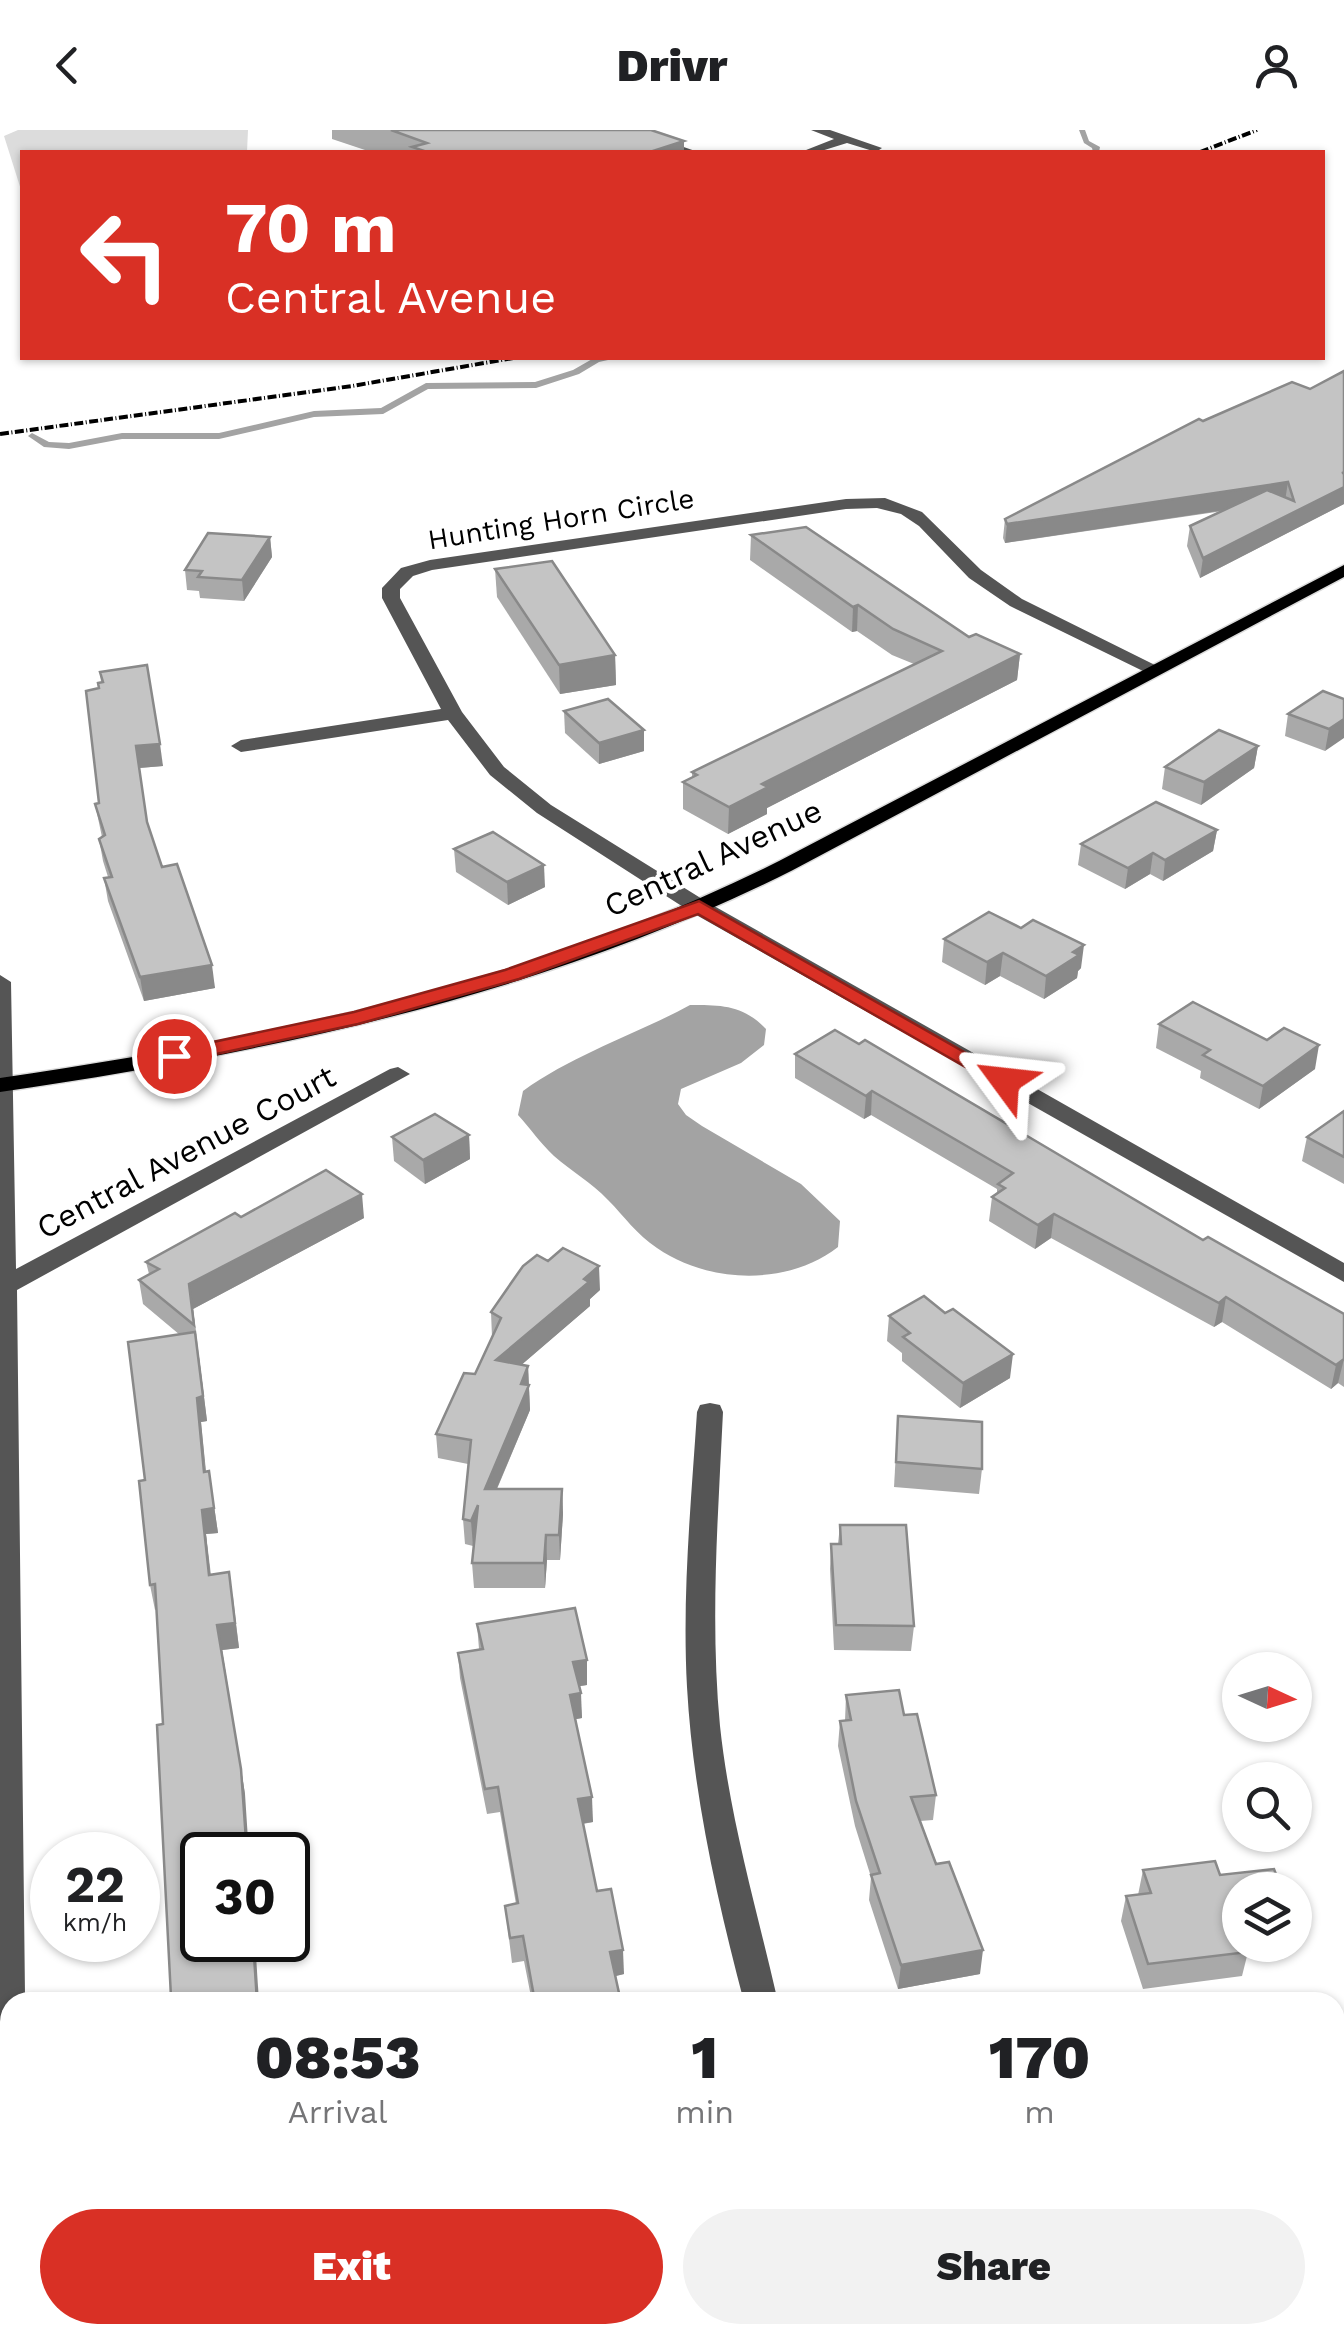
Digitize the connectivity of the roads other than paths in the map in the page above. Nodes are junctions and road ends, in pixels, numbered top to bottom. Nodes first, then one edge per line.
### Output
1 (622, 130) edge
2 (817, 130) edge
3 (846, 139) junction
4 (876, 148) dead end
5 (686, 150) edge
6 (814, 150) edge
7 (1344, 570) edge
8 (1152, 668) junction
9 (453, 713) junction
10 (241, 746) dead end
11 (699, 907) junction
12 (0, 982) edge
13 (398, 1074) dead end
14 (1, 1085) edge
15 (1344, 1274) edge
16 (4, 1286) junction
17 (710, 1412) dead end
18 (8, 1992) edge
19 (758, 1992) edge

1 - 5 street
2 - 3 street
3 - 4 street
3 - 6 street
7 - 8 main road, Central Avenue
8 - 9 street, Hunting Horn Circle
8 - 11 main road, Central Avenue
9 - 10 street
9 - 11 street, Hunting Horn Circle
11 - 14 main road, Central Avenue
11 - 15 street, Hunting Horn Circle
12 - 14 street
13 - 16 street, Central Avenue Court
14 - 16 street
16 - 18 street
17 - 19 street

